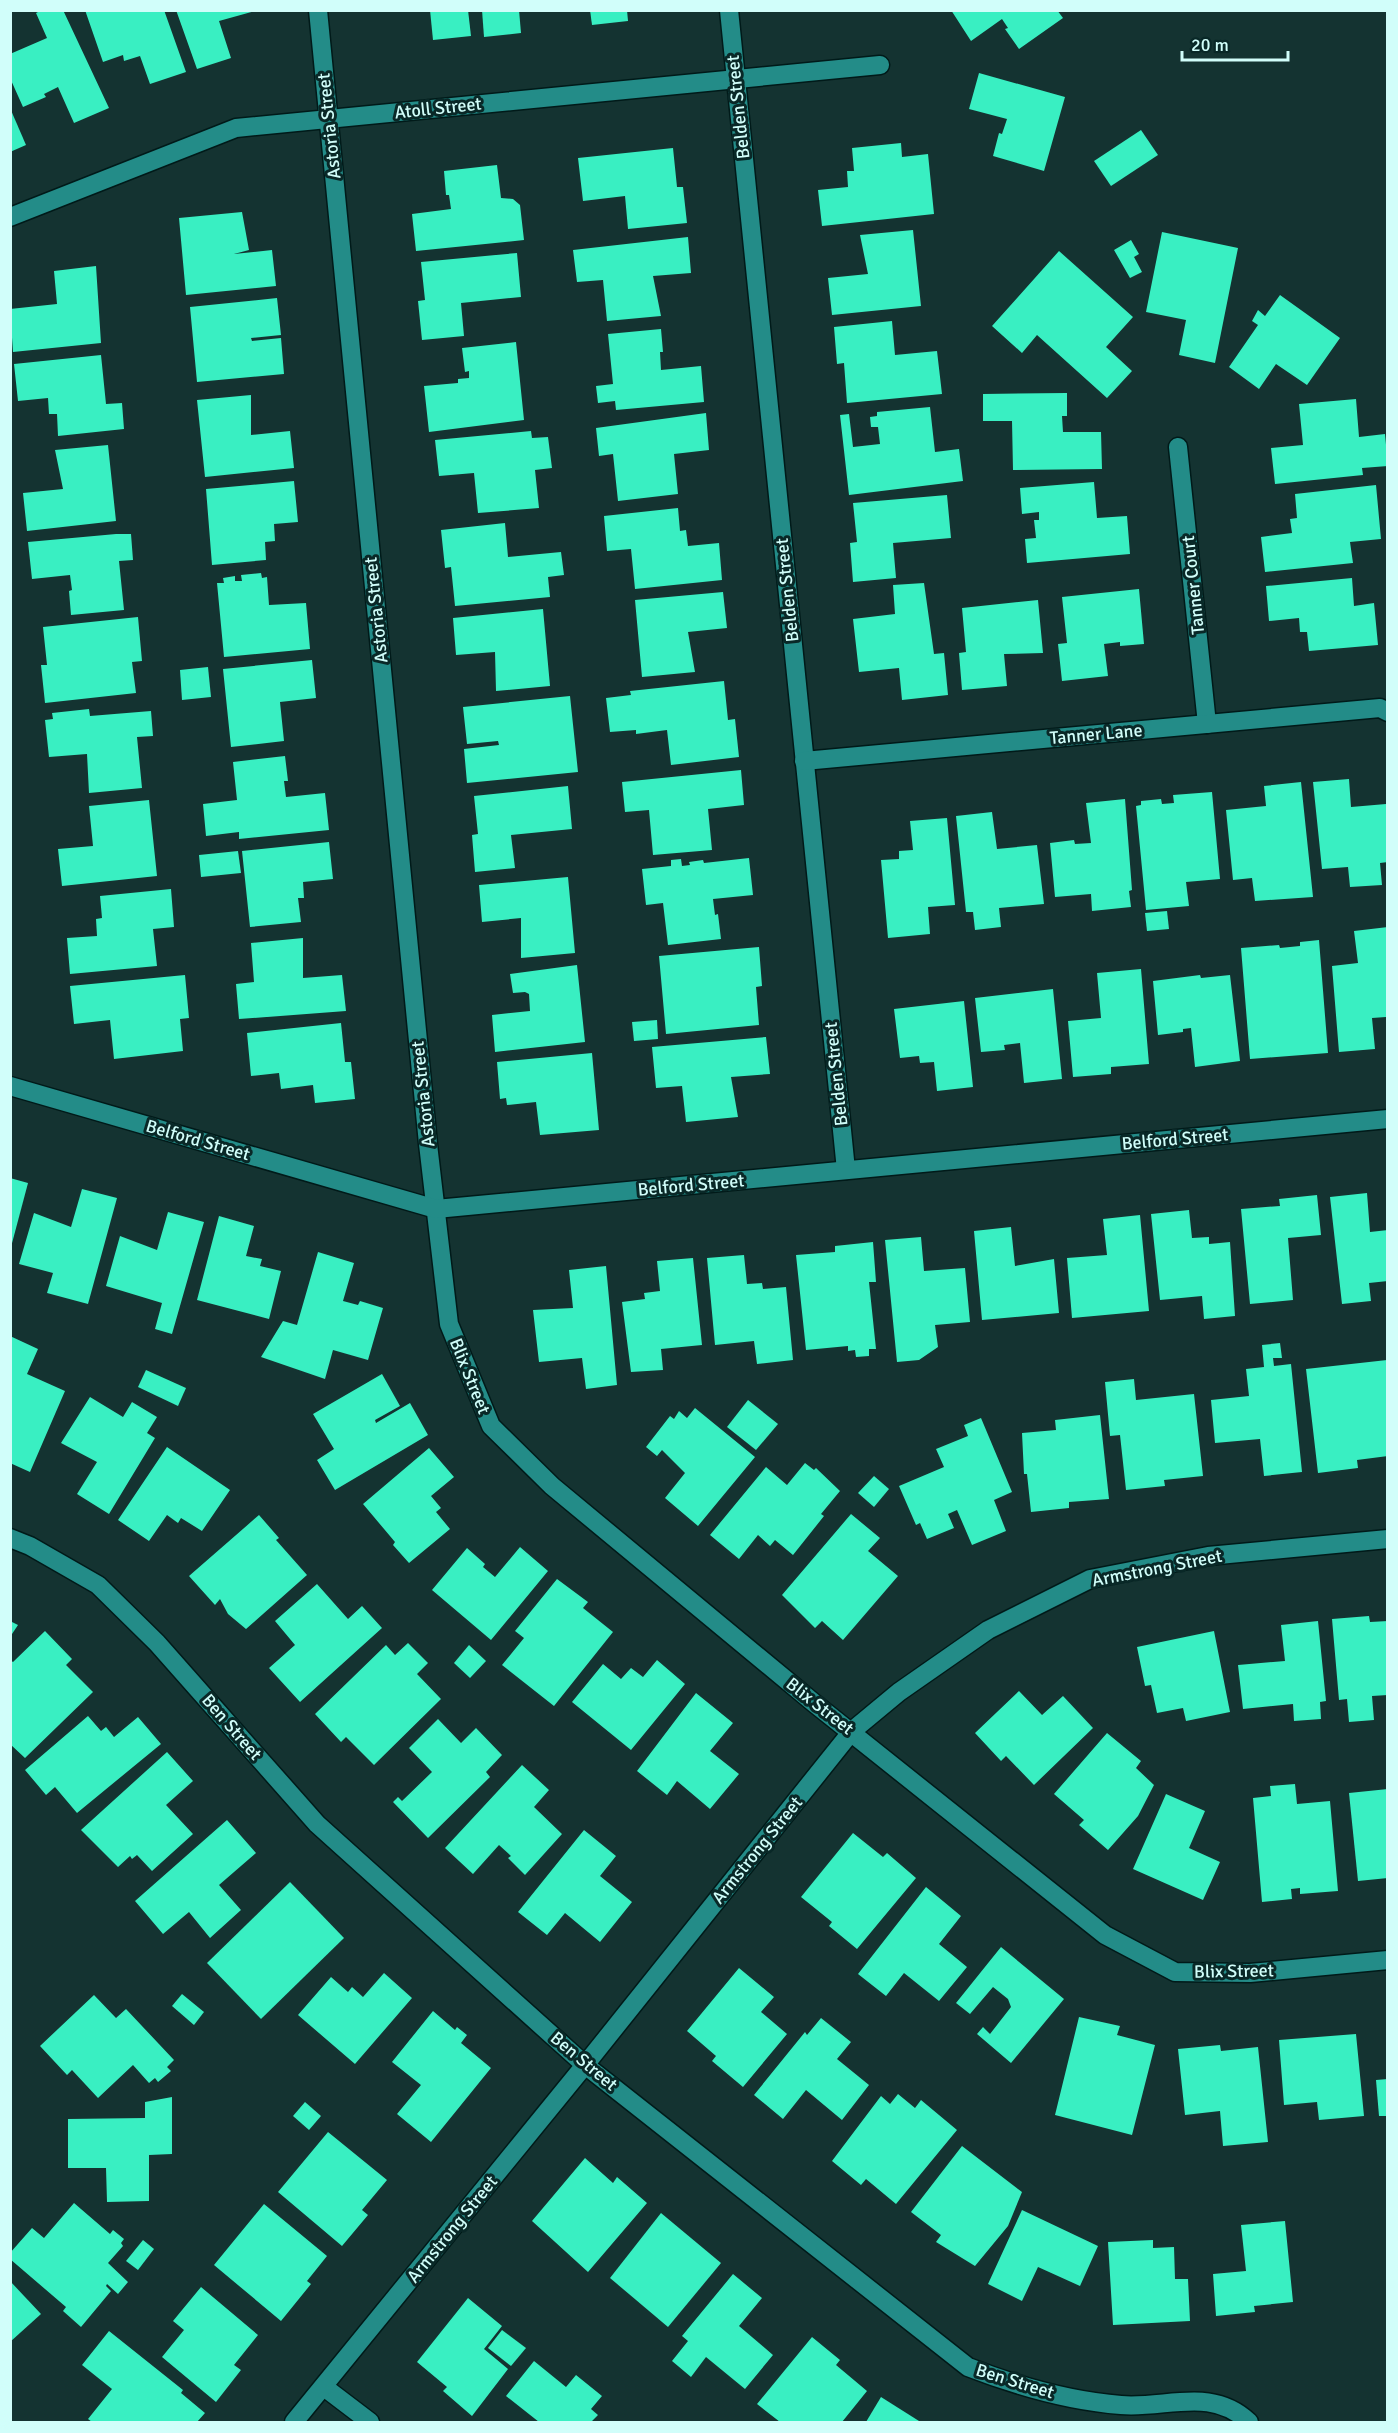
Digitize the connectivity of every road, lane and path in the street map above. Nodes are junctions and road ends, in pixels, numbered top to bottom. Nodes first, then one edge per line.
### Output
1 (318, 10) edge
2 (729, 10) edge
3 (880, 65) dead end
4 (736, 79) junction
5 (329, 119) junction
6 (10, 216) edge
7 (1178, 447) dead end
8 (1388, 712) edge
9 (1208, 724) junction
10 (804, 762) junction
11 (10, 1086) edge
12 (1388, 1119) edge
13 (846, 1170) junction
14 (436, 1209) junction
15 (10, 1538) edge
16 (1388, 1539) edge
17 (852, 1731) junction
18 (1388, 1960) edge
19 (585, 2065) junction
20 (324, 2387) junction
21 (1248, 2421) edge
22 (294, 2422) edge
23 (370, 2422) edge

1 - 5 street, Astoria Street
2 - 4 street, Belden Street
3 - 4 street, Atoll Street
4 - 5 street, Atoll Street
4 - 10 street, Belden Street
5 - 6 street, Atoll Street
5 - 14 street, Astoria Street
7 - 9 street, Tanner Court
8 - 9 street, Tanner Lane
9 - 10 street, Tanner Lane
10 - 13 street, Belden Street
11 - 14 street, Belford Street
12 - 13 street, Belford Street
13 - 14 street, Belford Street
14 - 17 street, Blix Street
15 - 19 street, Ben Street
16 - 17 street, Armstrong Street
17 - 18 street, Blix Street
17 - 19 street, Armstrong Street
19 - 20 street, Armstrong Street
19 - 21 street, Ben Street
20 - 22 street, Armstrong Street
20 - 23 street

